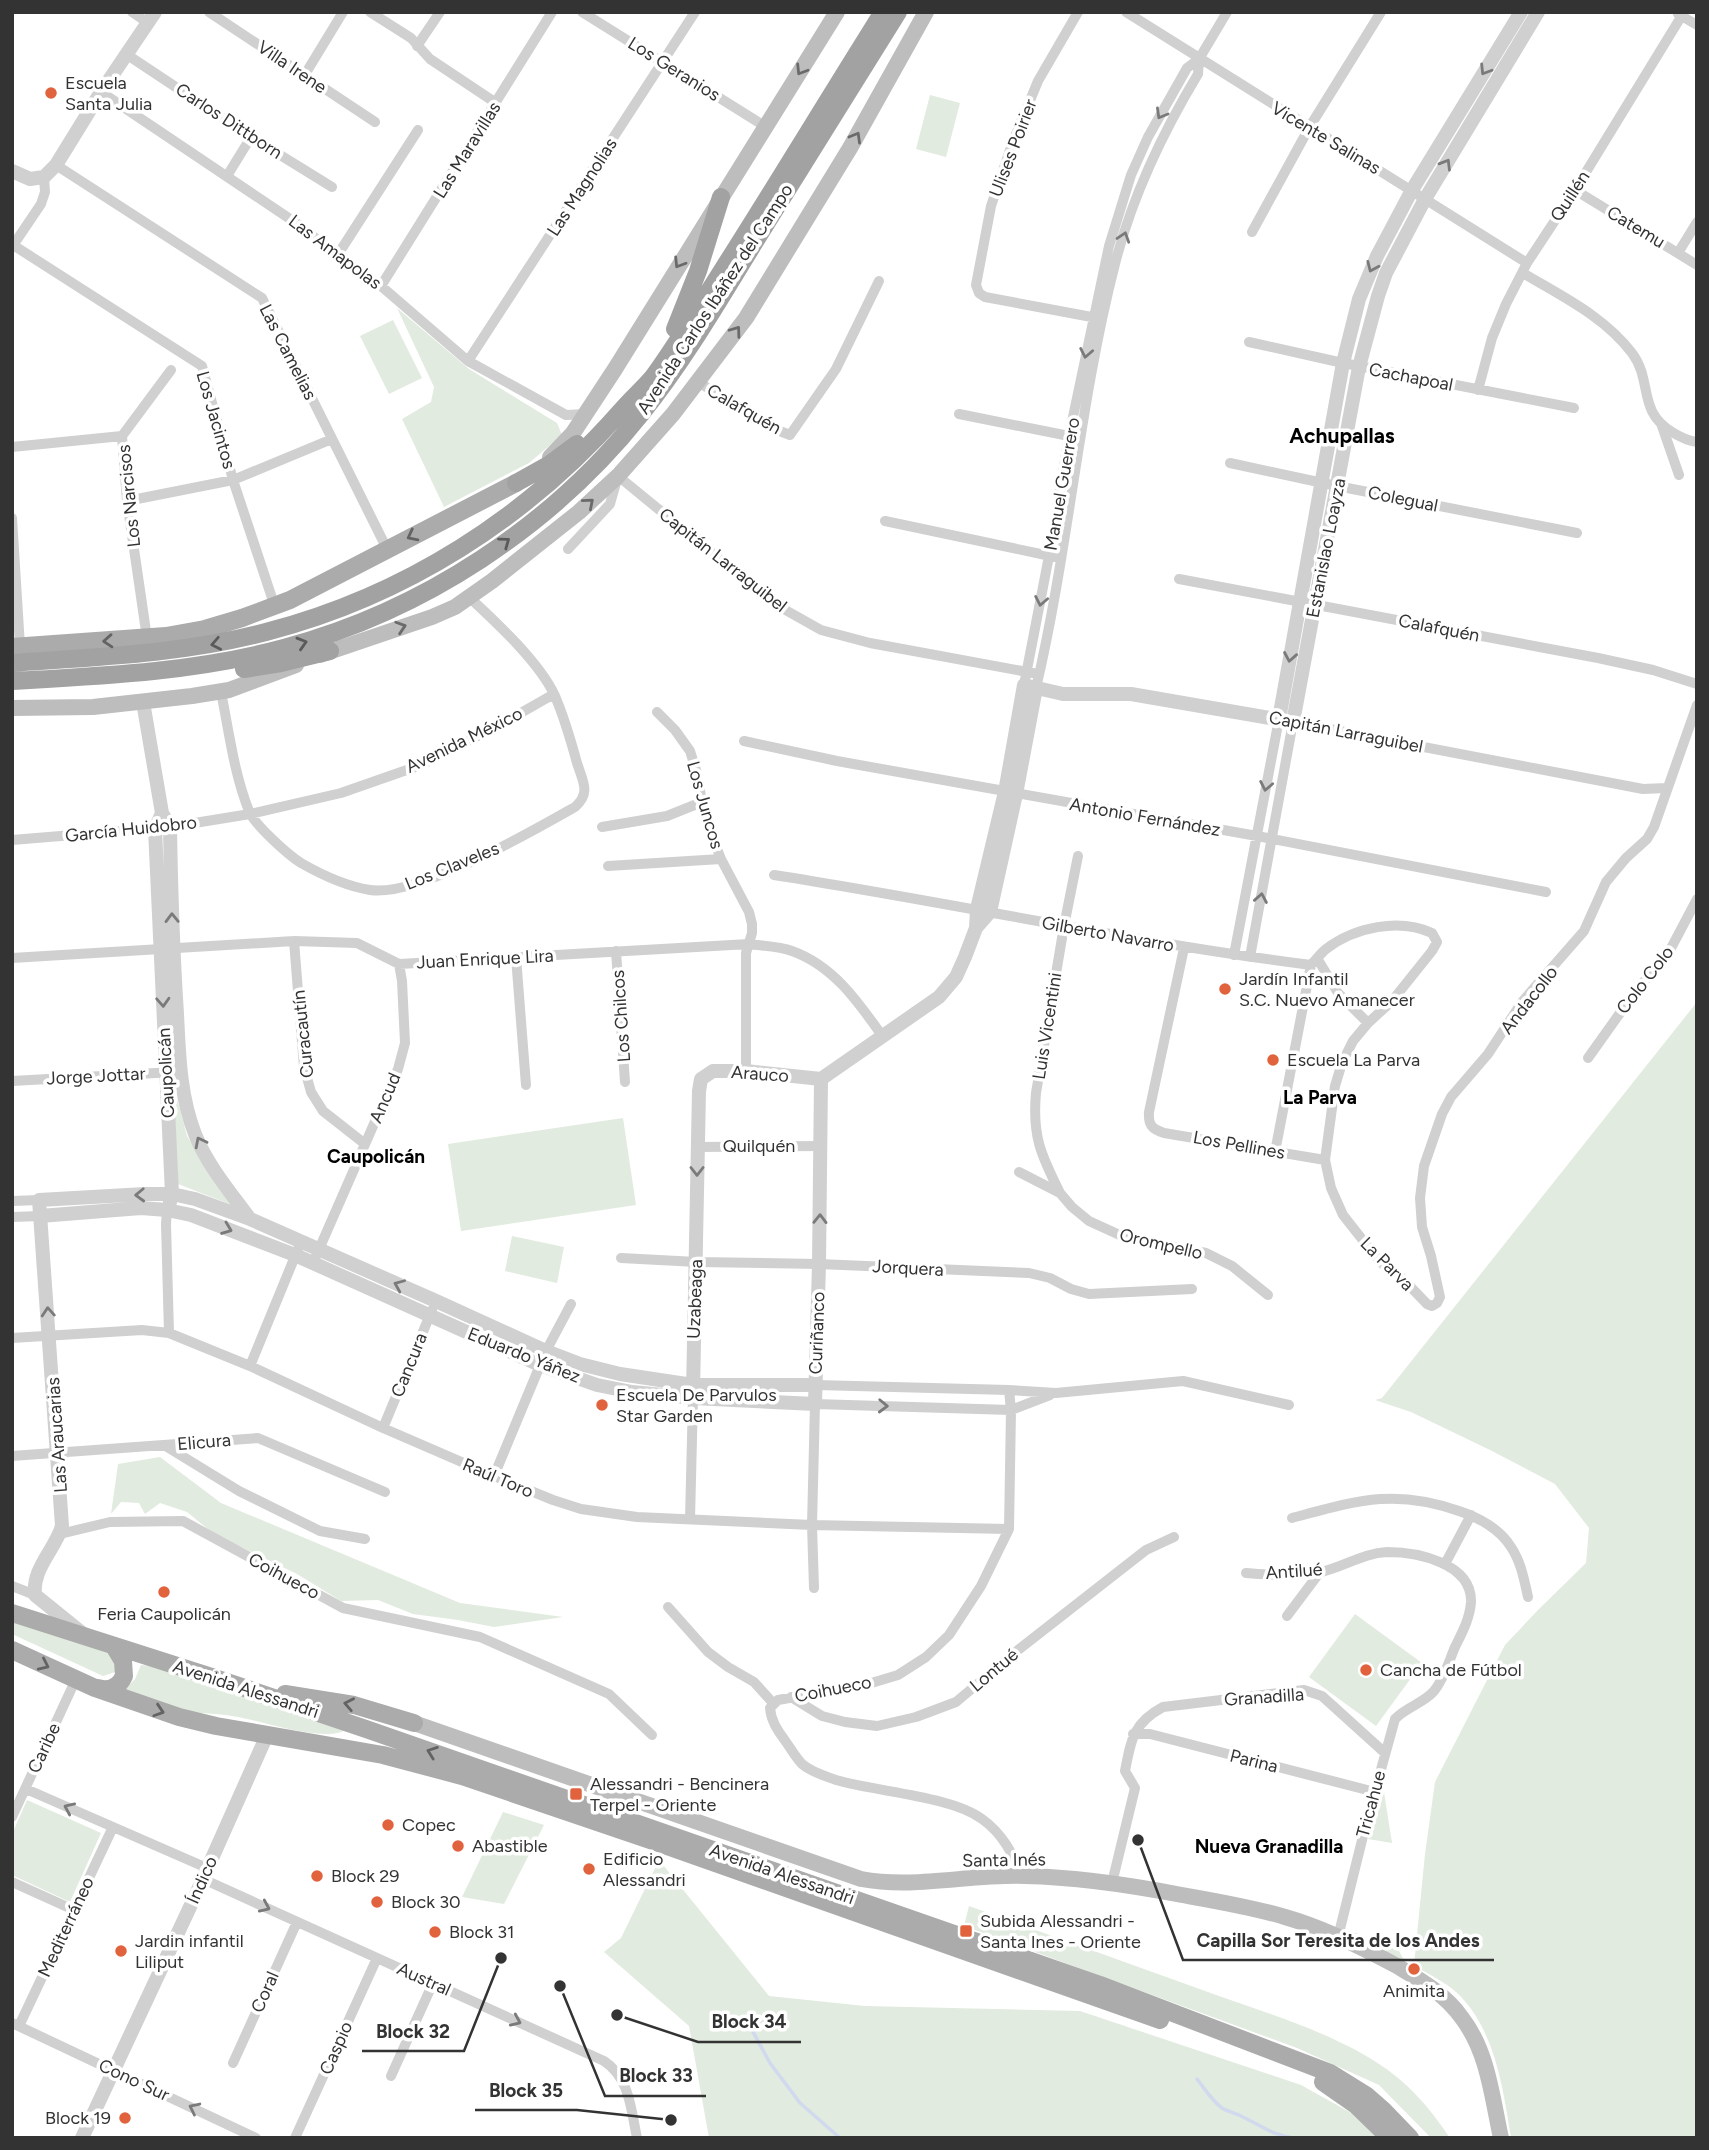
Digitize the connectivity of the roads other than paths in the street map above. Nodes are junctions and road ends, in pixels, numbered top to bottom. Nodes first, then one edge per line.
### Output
1 (132, 12) edge
2 (209, 12) edge
3 (344, 12) edge
4 (370, 12) edge
5 (440, 12) edge
6 (552, 12) edge
7 (582, 12) edge
8 (695, 12) edge
9 (837, 12) edge
10 (883, 12) edge
11 (898, 12) edge
12 (926, 12) edge
13 (1078, 12) edge
14 (1126, 12) edge
15 (1227, 12) edge
16 (1381, 12) edge
17 (1521, 12) edge
18 (1538, 12) edge
19 (1681, 13) edge
20 (152, 18) edge
21 (1697, 26) edge
22 (417, 46) junction
23 (126, 54) junction
24 (1199, 59) junction
25 (663, 63) junction
26 (304, 76) junction
27 (101, 92) junction
28 (496, 103) junction
29 (375, 122) dead end
30 (766, 127) junction
31 (1309, 128) junction
32 (418, 130) dead end
33 (251, 137) junction
34 (56, 165) junction
35 (12, 171) edge
36 (228, 176) junction
37 (44, 177) junction
38 (332, 187) dead end
39 (1412, 190) junction
40 (1575, 190) junction
41 (721, 197) junction
42 (1425, 199) junction
43 (1697, 222) edge
44 (1252, 232) dead end
45 (13, 246) edge
46 (1678, 253) junction
47 (337, 256) junction
48 (1697, 265) edge
49 (1525, 268) junction
50 (879, 281) dead end
51 (381, 286) junction
52 (1098, 318) junction
53 (1249, 342) dead end
54 (468, 361) junction
55 (662, 363) junction
56 (1343, 363) junction
57 (1359, 367) junction
58 (171, 370) dead end
59 (698, 382) junction
60 (1478, 390) junction
61 (626, 405) junction
62 (1574, 408) dead end
63 (586, 414) junction
64 (959, 414) dead end
65 (566, 415) junction
66 (1659, 423) junction
67 (573, 433) junction
68 (122, 436) junction
69 (1075, 437) junction
70 (332, 439) junction
71 (1697, 442) edge
72 (12, 447) edge
73 (1230, 463) dead end
74 (1679, 475) dead end
75 (618, 476) junction
76 (233, 480) junction
77 (516, 482) junction
78 (1321, 483) junction
79 (1337, 486) junction
80 (127, 501) junction
81 (12, 518) edge
82 (884, 521) dead end
83 (1577, 533) dead end
84 (387, 549) junction
85 (568, 549) dead end
86 (1055, 558) junction
87 (1180, 579) dead end
88 (470, 598) junction
89 (1300, 601) junction
90 (1315, 604) junction
91 (275, 607) junction
92 (147, 638) junction
93 (16, 647) edge
94 (330, 651) junction
95 (12, 663) edge
96 (139, 673) junction
97 (113, 675) junction
98 (1032, 680) junction
99 (12, 681) edge
100 (1697, 684) edge
101 (221, 692) junction
102 (12, 693) edge
103 (554, 694) junction
104 (143, 702) junction
105 (1697, 705) edge
106 (12, 708) edge
107 (657, 712) dead end
108 (1286, 721) junction
109 (744, 741) dead end
110 (1667, 788) junction
111 (1011, 793) junction
112 (702, 802) junction
113 (250, 814) junction
114 (602, 827) dead end
115 (163, 828) junction
116 (1256, 836) junction
117 (1272, 839) junction
118 (12, 840) edge
119 (1078, 856) dead end
120 (721, 859) junction
121 (608, 866) dead end
122 (774, 875) dead end
123 (1546, 892) dead end
124 (1697, 899) edge
125 (984, 911) junction
126 (1064, 926) junction
127 (294, 941) junction
128 (749, 944) junction
129 (1184, 948) junction
130 (166, 949) junction
131 (616, 951) junction
132 (1234, 955) junction
133 (516, 957) junction
134 (1250, 957) junction
135 (12, 958) edge
136 (1314, 961) junction
137 (399, 964) junction
138 (1368, 1023) junction
139 (883, 1037) junction
140 (1588, 1058) dead end
141 (746, 1071) junction
142 (174, 1072) junction
143 (701, 1079) joint
144 (821, 1079) junction
145 (12, 1081) edge
146 (625, 1082) dead end
147 (526, 1085) dead end
148 (365, 1144) junction
149 (821, 1146) junction
150 (697, 1147) junction
151 (1275, 1152) junction
152 (1325, 1160) junction
153 (1019, 1172) dead end
154 (1060, 1192) junction
155 (172, 1194) junction
156 (39, 1200) junction
157 (12, 1201) edge
158 (167, 1210) junction
159 (40, 1216) junction
160 (12, 1217) edge
161 (250, 1219) junction
162 (298, 1249) junction
163 (315, 1257) junction
164 (621, 1258) dead end
165 (696, 1262) junction
166 (819, 1264) junction
167 (1192, 1289) dead end
168 (1268, 1295) dead end
169 (436, 1301) junction
170 (571, 1304) dead end
171 (1432, 1306) joint
172 (429, 1316) junction
173 (169, 1333) junction
174 (50, 1337) junction
175 (12, 1338) edge
176 (543, 1358) junction
177 (250, 1366) junction
178 (816, 1385) junction
179 (1009, 1390) junction
180 (693, 1391) junction
181 (1056, 1393) junction
182 (815, 1404) junction
183 (1289, 1405) dead end
184 (1010, 1410) junction
185 (383, 1428) junction
186 (164, 1445) junction
187 (58, 1453) junction
188 (12, 1456) edge
189 (494, 1476) junction
190 (385, 1493) dead end
191 (1471, 1515) junction
192 (1292, 1518) dead end
193 (690, 1519) junction
194 (813, 1525) junction
195 (1009, 1529) junction
196 (60, 1534) junction
197 (1174, 1537) dead end
198 (365, 1539) dead end
199 (1445, 1564) junction
200 (1245, 1573) dead end
201 (1320, 1573) junction
202 (12, 1586) edge
203 (814, 1588) dead end
204 (35, 1595) junction
205 (1528, 1597) dead end
206 (668, 1607) dead end
207 (12, 1613) edge
208 (1287, 1616) dead end
209 (89, 1638) junction
210 (114, 1646) junction
211 (12, 1650) edge
212 (76, 1679) junction
213 (95, 1688) junction
214 (271, 1697) junction
215 (791, 1697) junction
216 (773, 1703) junction
217 (414, 1723) junction
218 (366, 1729) junction
219 (1133, 1734) junction
220 (267, 1735) junction
221 (652, 1735) dead end
222 (313, 1744) junction
223 (1385, 1753) junction
224 (26, 1789) junction
225 (1376, 1792) junction
226 (12, 1816) edge
227 (113, 1827) junction
228 (205, 1873) junction
229 (1022, 1876) junction
230 (12, 1882) edge
231 (1112, 1883) junction
232 (74, 1910) junction
233 (297, 1922) junction
234 (1338, 1937) junction
235 (377, 1958) junction
236 (433, 1983) junction
237 (16, 2025) edge
238 (233, 2063) dead end
239 (113, 2070) junction
240 (391, 2076) dead end
241 (82, 2138) edge
242 (256, 2138) edge
243 (295, 2138) edge
244 (637, 2138) edge
245 (1390, 2138) edge
246 (1410, 2138) edge
247 (1500, 2138) edge

1 - 20 street
2 - 26 street, Villa Irene
3 - 26 street
4 - 22 street
5 - 22 street
6 - 28 street, Las Maravillas
7 - 25 street, Los Geranios
8 - 25 street, Las Magnolias
9 -> 30 main road
10 - 55 highway, Avenida Carlos Ibáñez del Campo
96 -> 11 highway, Avenida Carlos Ibáñez del Campo
59 -> 12 main road, Avenida Carlos Ibáñez del Campo
13 - 52 street, Ulises Poirier
14 - 24 street, Vicente Salinas
15 - 24 street, Manuel Guerrero
16 - 31 street
17 -> 39 street, Estanislao Loayza
42 -> 18 street, Estanislao Loayza
19 - 21 street
19 - 40 street, Quillén
20 - 23 street
22 - 28 street
23 - 27 street
23 - 33 street, Carlos Dittborn
24 - 31 street, Vicente Salinas
24 - 52 street, Manuel Guerrero
25 - 30 street, Los Geranios
25 - 54 street, Las Magnolias
26 - 29 street, Villa Irene
27 - 34 street
27 - 36 street, Las Amapolas
28 - 51 street, Las Maravillas
30 - 41 main road
31 - 39 street, Vicente Salinas
31 - 44 street
32 - 47 street
33 - 36 street
33 - 38 street, Carlos Dittborn
34 - 37 street
34 - 70 street, Las Camelias
35 - 37 street
36 - 47 street, Las Amapolas
37 - 45 street
39 - 42 street, Vicente Salinas
39 -> 56 street, Estanislao Loayza
40 - 46 street, Catemu
40 - 49 street, Quillén
41 - 55 highway
41 -> 63 main road
42 - 49 street, Vicente Salinas
42 - 57 street, Estanislao Loayza
43 - 46 street
45 - 76 street, Los Jacintos
46 - 48 street, Catemu
47 - 51 street, Las Amapolas
49 - 60 street, Quillén
49 - 66 street, Vicente Salinas
50 - 59 street, Calafquén
51 - 54 street, Las Amapolas
52 - 69 street, Manuel Guerrero
53 - 56 street, Cachapoal
54 - 65 street, Las Amapolas
55 - 61 highway, Avenida Carlos Ibáñez del Campo
56 - 57 street, Cachapoal
56 - 78 street, Estanislao Loayza
57 - 60 street, Cachapoal
57 - 79 street, Estanislao Loayza
58 - 68 street, Los Narcisos
59 - 75 main road, Avenida Carlos Ibáñez del Campo
60 - 62 street, Cachapoal
61 - 77 highway
61 -> 95 highway, Avenida Carlos Ibáñez del Campo
63 - 65 street
63 - 67 main road
64 - 69 street
65 - 67 street
66 - 71 street
66 - 74 street, Vicente Salinas
67 - 77 main road
68 - 72 street
68 - 80 street, Los Narcisos
69 - 86 street, Manuel Guerrero
70 - 76 street
70 - 84 street, Las Camelias
73 - 78 street, Colegual
75 - 85 street, Avenida Carlos Ibáñez del Campo
88 -> 75 main road, Avenida Carlos Ibáñez del Campo
75 - 98 street, Capitán Larraguibel
76 - 80 street
76 - 91 street, Los Jacintos
77 -> 84 main road
78 - 79 street, Colegual
78 - 89 street, Estanislao Loayza
79 - 83 street, Colegual
79 - 90 street, Estanislao Loayza
80 - 92 street, Los Narcisos
81 - 93 street
82 - 86 street
84 - 91 main road
86 - 98 street, Manuel Guerrero
87 - 89 street, Calafquén
94 -> 88 main road, Avenida Carlos Ibáñez del Campo
88 - 103 street
89 - 90 street, Calafquén
89 -> 108 street, Estanislao Loayza
90 - 100 street, Calafquén
90 - 108 street, Estanislao Loayza
91 - 92 main road
92 -> 93 main road
94 - 96 highway
94 - 101 main road, Avenida Carlos Ibáñez del Campo
96 - 97 highway, Avenida Carlos Ibáñez del Campo
97 - 99 highway, Avenida Carlos Ibáñez del Campo
97 - 102 highway
98 - 108 street, Capitán Larraguibel
98 - 111 street, Manuel Guerrero
101 - 104 main road, Avenida Carlos Ibáñez del Campo
101 - 113 street
103 - 113 street, Avenida México
103 - 113 street, Los Claveles
104 - 106 main road, Avenida Carlos Ibáñez del Campo
104 - 115 street, Caupolicán
105 - 110 street, Andacollo
107 - 112 street, Los Juncos
108 - 110 street, Capitán Larraguibel
108 -> 116 street, Estanislao Loayza
108 - 117 street, Estanislao Loayza
109 - 111 street, Antonio Fernández
110 - 171 street, Andacollo
111 - 116 street, Antonio Fernández
111 - 125 street, Manuel Guerrero
112 - 114 street
112 - 120 street, Los Juncos
113 - 115 street, García Huidobro
115 - 118 street, García Huidobro
115 - 130 street, Caupolicán
116 - 117 street, Antonio Fernández
116 - 132 street, Estanislao Loayza
117 - 123 street, Antonio Fernández
134 -> 117 street, Estanislao Loayza
119 - 126 street, Luis Vicentini
120 - 121 street
120 - 128 street, Los Juncos
122 - 125 street, Gilberto Navarro
124 - 140 street, Colo Colo
125 - 126 street, Gilberto Navarro
125 - 139 street, Manuel Guerrero
126 - 129 street, Gilberto Navarro
126 - 154 street, Luis Vicentini
127 - 130 street, Juan Enrique Lira
127 - 137 street, Juan Enrique Lira
127 - 148 street, Curacautín
128 - 131 street, Juan Enrique Lira
128 - 139 street, Juan Enrique Lira
128 - 141 street
129 - 132 street, Gilberto Navarro
129 - 151 street, Los Pellines
130 - 135 street, Juan Enrique Lira
130 - 142 street, Caupolicán
131 - 133 street, Juan Enrique Lira
131 - 146 street, Los Chilcos
132 - 134 street, Gilberto Navarro
133 - 137 street, Juan Enrique Lira
133 - 147 street
134 - 136 street, Gilberto Navarro
136 - 138 street
136 - 138 street, La Parva
136 - 151 street
137 - 148 street, Ancud
138 - 152 street, La Parva
139 - 144 street, Manuel Guerrero
141 - 143 street, Arauco
141 - 144 street, Arauco
142 - 145 street, Jorge Jottar
142 - 155 street, Caupolicán
161 -> 142 street, Caupolicán
143 - 150 street, Uzabeaga
144 - 149 street, Curiñanco
148 - 163 street, Ancud
149 - 150 street, Quilquén
166 -> 149 street, Curiñanco
150 -> 165 street, Uzabeaga
151 - 152 street, Los Pellines
152 - 171 street, La Parva
153 - 154 street, Orompello
154 - 168 street, Orompello
155 -> 156 street, Eduardo Yáñez
155 - 158 street, Caupolicán
155 - 161 street, Eduardo Yáñez
156 - 157 street, Eduardo Yáñez
156 - 159 street, Las Araucarias
158 - 159 street, Eduardo Yáñez
158 -> 162 street, Eduardo Yáñez
158 - 173 street, Caupolicán
159 - 160 street, Eduardo Yáñez
174 -> 159 street, Las Araucarias
161 - 162 street, Eduardo Yáñez
162 - 163 street, Eduardo Yáñez
162 - 177 street
169 -> 163 street, Eduardo Yáñez
163 - 172 street, Eduardo Yáñez
164 - 165 street, Jorquera
165 - 166 street, Jorquera
165 - 180 street, Uzabeaga
166 - 167 street, Jorquera
166 - 178 street, Curiñanco
169 - 172 street, Cancura
169 - 176 street, Eduardo Yáñez
170 - 176 street
172 - 176 street, Eduardo Yáñez
172 - 185 street, Cancura
173 - 174 street, Raúl Toro
173 - 177 street, Raúl Toro
174 - 175 street, Raúl Toro
174 - 187 street, Las Araucarias
176 - 180 street, Eduardo Yáñez
176 - 189 street
177 - 185 street, Raúl Toro
178 - 179 street, Eduardo Yáñez
178 - 180 street, Eduardo Yáñez
178 - 182 street, Curiñanco
179 - 181 street, Eduardo Yáñez
179 - 184 street, Coihueco
180 - 182 street, Eduardo Yáñez
180 - 193 street, Uzabeaga
181 - 183 street, Eduardo Yáñez
181 - 184 street, Eduardo Yáñez
182 -> 184 street, Eduardo Yáñez
182 - 194 street, Curiñanco
184 - 195 street, Coihueco
185 - 189 street, Raúl Toro
186 - 187 street, Elicura
186 - 190 street, Elicura
186 - 198 street
187 - 188 street, Elicura
187 - 196 street, Las Araucarias
189 - 193 street, Raúl Toro
191 - 192 street
191 - 199 street
191 - 205 street
193 - 194 street, Raúl Toro
194 - 195 street, Raúl Toro
194 - 203 street, Curiñanco
195 - 215 street, Coihueco
196 - 204 street, Las Araucarias
196 - 221 street, Coihueco
197 - 215 street, Lontué
199 - 201 street, Antilué
199 - 223 street, Antilué
200 - 201 street, Antilué
201 - 208 street
202 - 204 street
204 - 209 street
206 - 216 street
207 - 209 main road, Avenida Alessandri
209 - 210 main road, Avenida Alessandri
210 - 213 main road
210 - 214 main road, Avenida Alessandri
211 -> 212 main road, Avenida Alessandri
212 - 213 main road, Avenida Alessandri
212 - 224 street, Caribe
213 -> 220 main road, Avenida Alessandri
217 -> 214 main road
214 - 218 main road, Avenida Alessandri
215 - 216 street, Coihueco
216 - 229 street, Coihueco
217 - 218 main road
217 - 229 main road, Santa Inés
218 - 222 main road
246 -> 218 main road, Avenida Alessandri
219 - 223 street, Granadilla
219 - 225 street, Parina
219 - 231 street
220 - 222 main road, Avenida Alessandri
220 - 228 street, Índico
222 - 245 main road, Avenida Alessandri
223 - 225 street, Tricahue
224 - 226 street, Caribe
227 -> 224 street, Austral
225 - 234 street, Tricahue
227 - 228 street, Austral
227 - 232 street, Mediterráneo
228 -> 233 street, Austral
228 - 239 street, Índico
229 - 231 main road, Santa Inés
230 - 232 street
231 - 234 main road, Santa Inés
232 - 237 street, Mediterráneo
233 - 235 street, Austral
233 - 238 street, Coral
234 - 247 main road, Santa Inés
235 - 236 street, Austral
235 - 243 street, Caspio
236 - 240 street
236 -> 244 street, Austral
237 - 239 street, Cono Sur
239 - 241 street, Índico
242 -> 239 street, Cono Sur

